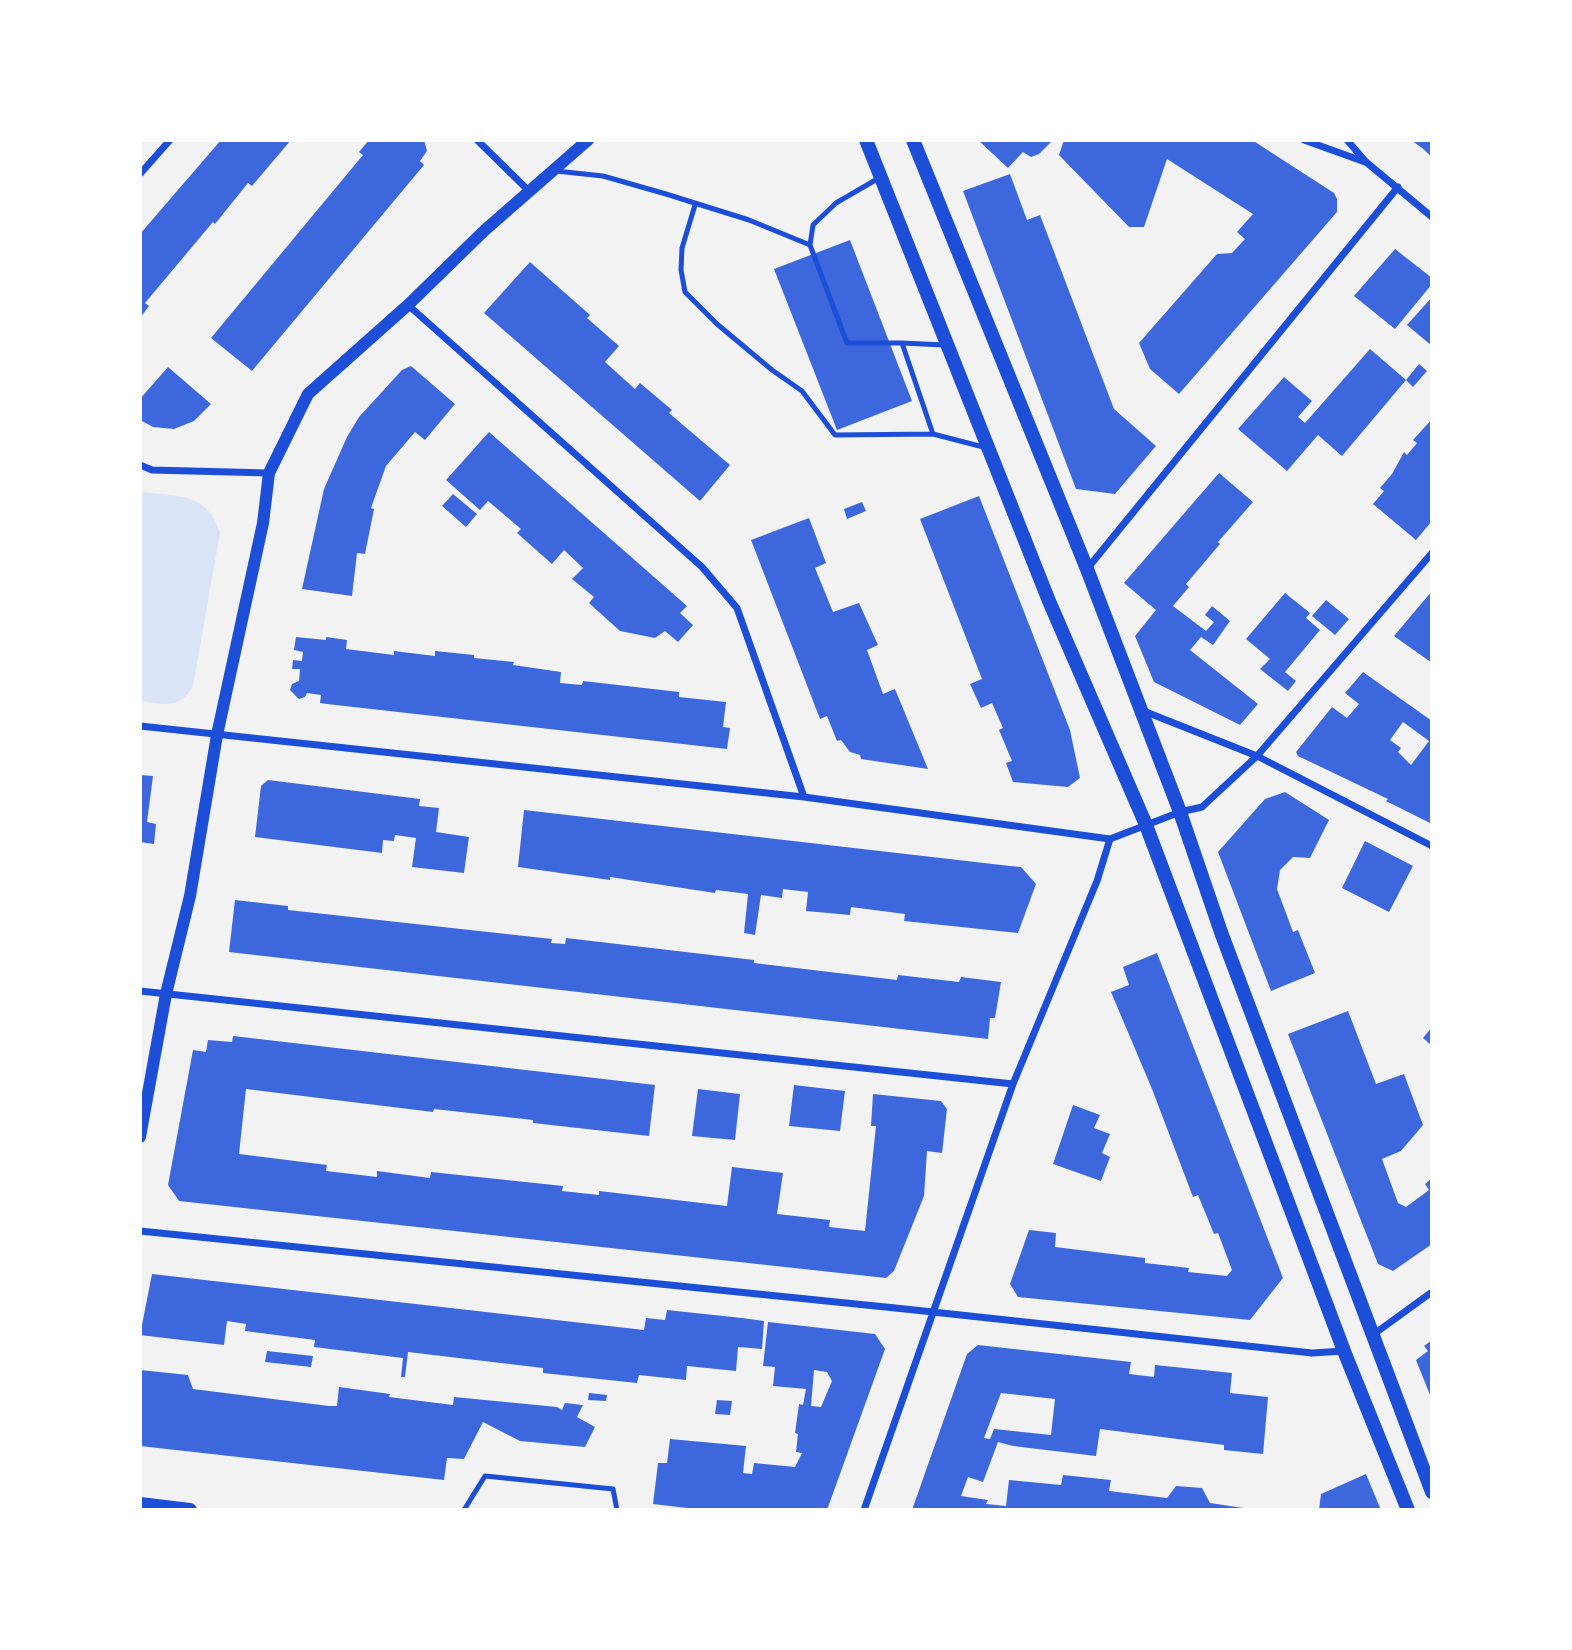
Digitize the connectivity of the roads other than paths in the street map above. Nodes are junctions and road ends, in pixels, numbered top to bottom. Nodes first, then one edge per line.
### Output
1 (170, 140) edge
2 (477, 140) edge
3 (588, 140) edge
4 (866, 140) edge
5 (913, 140) edge
6 (1304, 140) edge
7 (1348, 140) edge
8 (1366, 162) junction
9 (553, 170) junction
10 (140, 174) edge
11 (882, 176) junction
12 (1398, 187) junction
13 (529, 191) junction
14 (695, 205) junction
15 (1432, 217) edge
16 (810, 245) junction
17 (408, 306) junction
18 (902, 344) junction
19 (948, 345) junction
20 (933, 434) junction
21 (989, 449) junction
22 (140, 465) edge
23 (269, 473) junction
24 (1432, 553) edge
25 (1087, 569) junction
26 (1141, 710) junction
27 (140, 726) edge
28 (217, 736) junction
29 (1257, 757) junction
30 (804, 797) junction
31 (1180, 812) junction
32 (1146, 825) junction
33 (1110, 839) junction
34 (1432, 846) edge
35 (140, 991) edge
36 (166, 994) junction
37 (1013, 1084) junction
38 (140, 1136) edge
39 (140, 1231) edge
40 (1432, 1292) edge
41 (932, 1311) junction
42 (1374, 1334) junction
43 (1344, 1351) junction
44 (1432, 1492) edge
45 (140, 1504) edge
46 (190, 1510) edge
47 (464, 1510) edge
48 (617, 1510) edge
49 (864, 1510) edge
50 (1408, 1510) edge

1 - 10 street
2 - 13 street
3 - 9 street
4 - 11 main road
5 - 25 main road
6 - 8 street
7 - 8 street
8 - 12 street
9 - 13 street
9 - 14 lane
11 - 16 lane
11 - 19 main road
12 - 15 street
12 - 25 street
13 - 17 street
14 - 16 lane
14 - 20 lane
16 - 18 lane
17 - 23 street
17 - 30 street
18 - 19 lane
18 - 20 lane
19 - 21 main road
20 - 21 lane
21 - 32 main road
22 - 23 street
23 - 28 street
24 - 29 street
25 - 26 main road
26 - 29 street
26 - 31 main road
27 - 28 street
28 - 30 street
28 - 36 street
29 - 31 street
29 - 34 street
30 - 33 street
31 - 32 street
31 - 42 main road
32 - 33 street
32 - 43 main road
33 - 37 street
35 - 36 street
36 - 37 street
36 - 38 street
37 - 41 street
39 - 41 street
40 - 42 street
41 - 43 street
41 - 49 street
42 - 44 main road
43 - 50 main road
45 - 46 main road
47 - 48 lane

